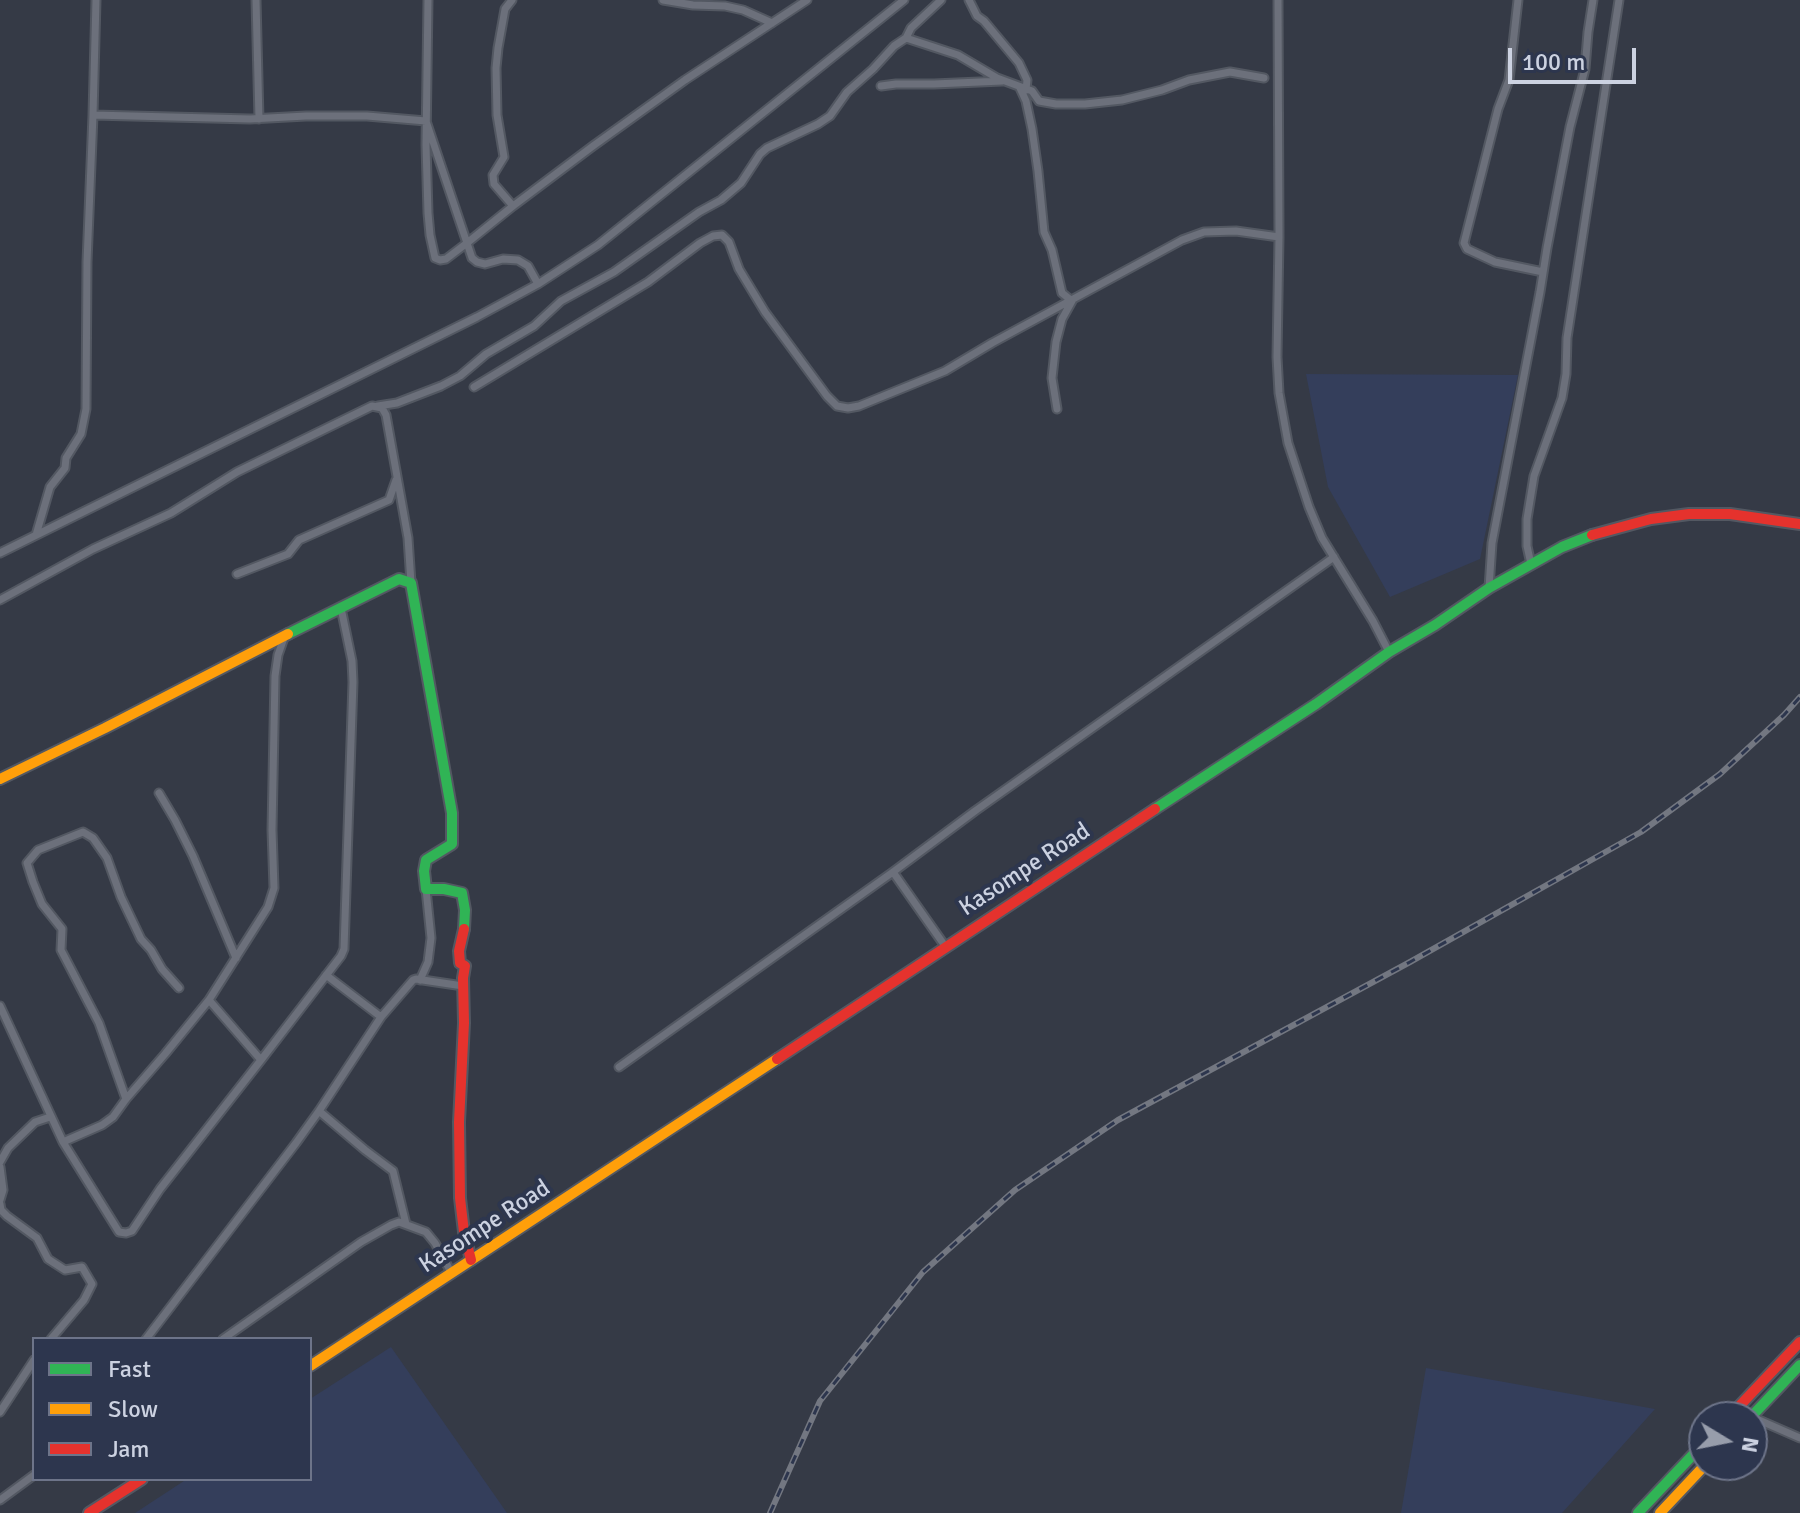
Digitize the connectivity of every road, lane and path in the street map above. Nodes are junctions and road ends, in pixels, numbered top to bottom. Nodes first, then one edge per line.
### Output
1 (96, 0) edge
2 (256, 0) edge
3 (428, 0) edge
4 (512, 0) edge
5 (663, 0) edge
6 (807, 0) edge
7 (904, 0) edge
8 (941, 0) edge
9 (969, 0) edge
10 (1278, 0) edge
11 (1518, 0) edge
12 (1593, 0) edge
13 (1619, 0) edge
14 (772, 23) junction
15 (906, 38) junction
16 (1264, 78) dead end
17 (1002, 81) junction
18 (881, 86) dead end
19 (1023, 89) junction
20 (93, 115) junction
21 (259, 119) junction
22 (426, 121) junction
23 (513, 206) junction
24 (1279, 237) junction
25 (467, 243) junction
26 (1543, 272) junction
27 (538, 284) junction
28 (1072, 301) junction
29 (474, 387) dead end
30 (378, 406) junction
31 (1057, 409) dead end
32 (397, 478) junction
33 (1800, 524) edge
34 (36, 535) junction
35 (0, 553) edge
36 (1334, 557) junction
37 (1531, 564) junction
38 (237, 574) dead end
39 (411, 583) junction
40 (1489, 588) junction
41 (0, 600) edge
42 (341, 608) junction
43 (285, 635) junction
44 (1389, 652) junction
45 (0, 779) edge
46 (159, 793) dead end
47 (893, 872) junction
48 (426, 889) junction
49 (945, 946) junction
50 (236, 958) junction
51 (326, 975) junction
52 (420, 980) junction
53 (463, 986) junction
54 (179, 988) dead end
55 (209, 1000) junction
56 (0, 1006) edge
57 (381, 1017) junction
58 (261, 1060) junction
59 (619, 1067) dead end
60 (126, 1099) junction
61 (319, 1111) junction
62 (50, 1117) junction
63 (63, 1142) junction
64 (0, 1164) edge
65 (0, 1202) edge
66 (406, 1224) junction
67 (471, 1260) junction
68 (451, 1272) junction
69 (53, 1337) edge
70 (148, 1337) edge
71 (226, 1337) edge
72 (1800, 1342) edge
73 (32, 1363) edge
74 (312, 1365) edge
75 (1800, 1365) edge
76 (1744, 1401) edge
77 (1766, 1401) edge
78 (0, 1412) edge
79 (1768, 1424) edge
80 (1800, 1438) edge
81 (1688, 1460) edge
82 (32, 1476) edge
83 (139, 1481) edge
84 (1690, 1481) edge
85 (0, 1500) edge
86 (89, 1513) edge
87 (1638, 1513) edge
88 (1660, 1513) edge

1 - 20 street
2 - 21 street
3 - 22 street
4 - 23 street
5 - 14 street
6 - 14 street
7 - 27 street
8 - 15 street
9 - 19 street
10 - 24 street
11 - 26 street
12 - 26 street
13 - 37 street
14 - 23 street
15 - 17 street
15 - 30 street
16 - 19 street
17 - 18 street
17 - 19 street
19 - 28 street
20 - 21 street
20 - 34 street
21 - 22 street
22 - 25 street
22 - 25 street
23 - 25 street
24 - 28 street
24 - 36 street
25 - 27 street
26 - 40 street
27 - 34 street
28 - 29 street
28 - 31 street
30 - 32 street
30 - 41 street
32 - 38 street
32 - 39 street
33 - 37 main road, Kasompe Road
34 - 35 street
36 - 44 street
36 - 47 street
37 - 40 main road, Kasompe Road
39 - 42 main road
39 - 48 main road
40 - 44 main road, Kasompe Road
42 - 43 main road
42 - 51 street
43 - 45 main road
43 - 50 street
44 - 49 main road, Kasompe Road
46 - 50 street
47 - 49 street
47 - 59 street
48 - 52 street
48 - 53 main road
49 - 67 main road, Kasompe Road
50 - 55 street
51 - 57 street
51 - 58 street
52 - 53 street
52 - 57 street
53 - 67 main road
54 - 60 street
55 - 58 street
55 - 60 street
56 - 62 street
57 - 61 street
58 - 63 street
60 - 63 street
61 - 66 street
61 - 70 street
62 - 63 street
62 - 64 street
64 - 65 street
65 - 69 street
66 - 68 street
66 - 71 street
67 - 68 main road, Kasompe Road
68 - 74 main road, Kasompe Road
72 - 76 main road
73 - 78 street
75 - 77 main road
79 - 80 street
81 - 87 main road
82 - 85 street
83 - 86 main road
84 - 88 main road

